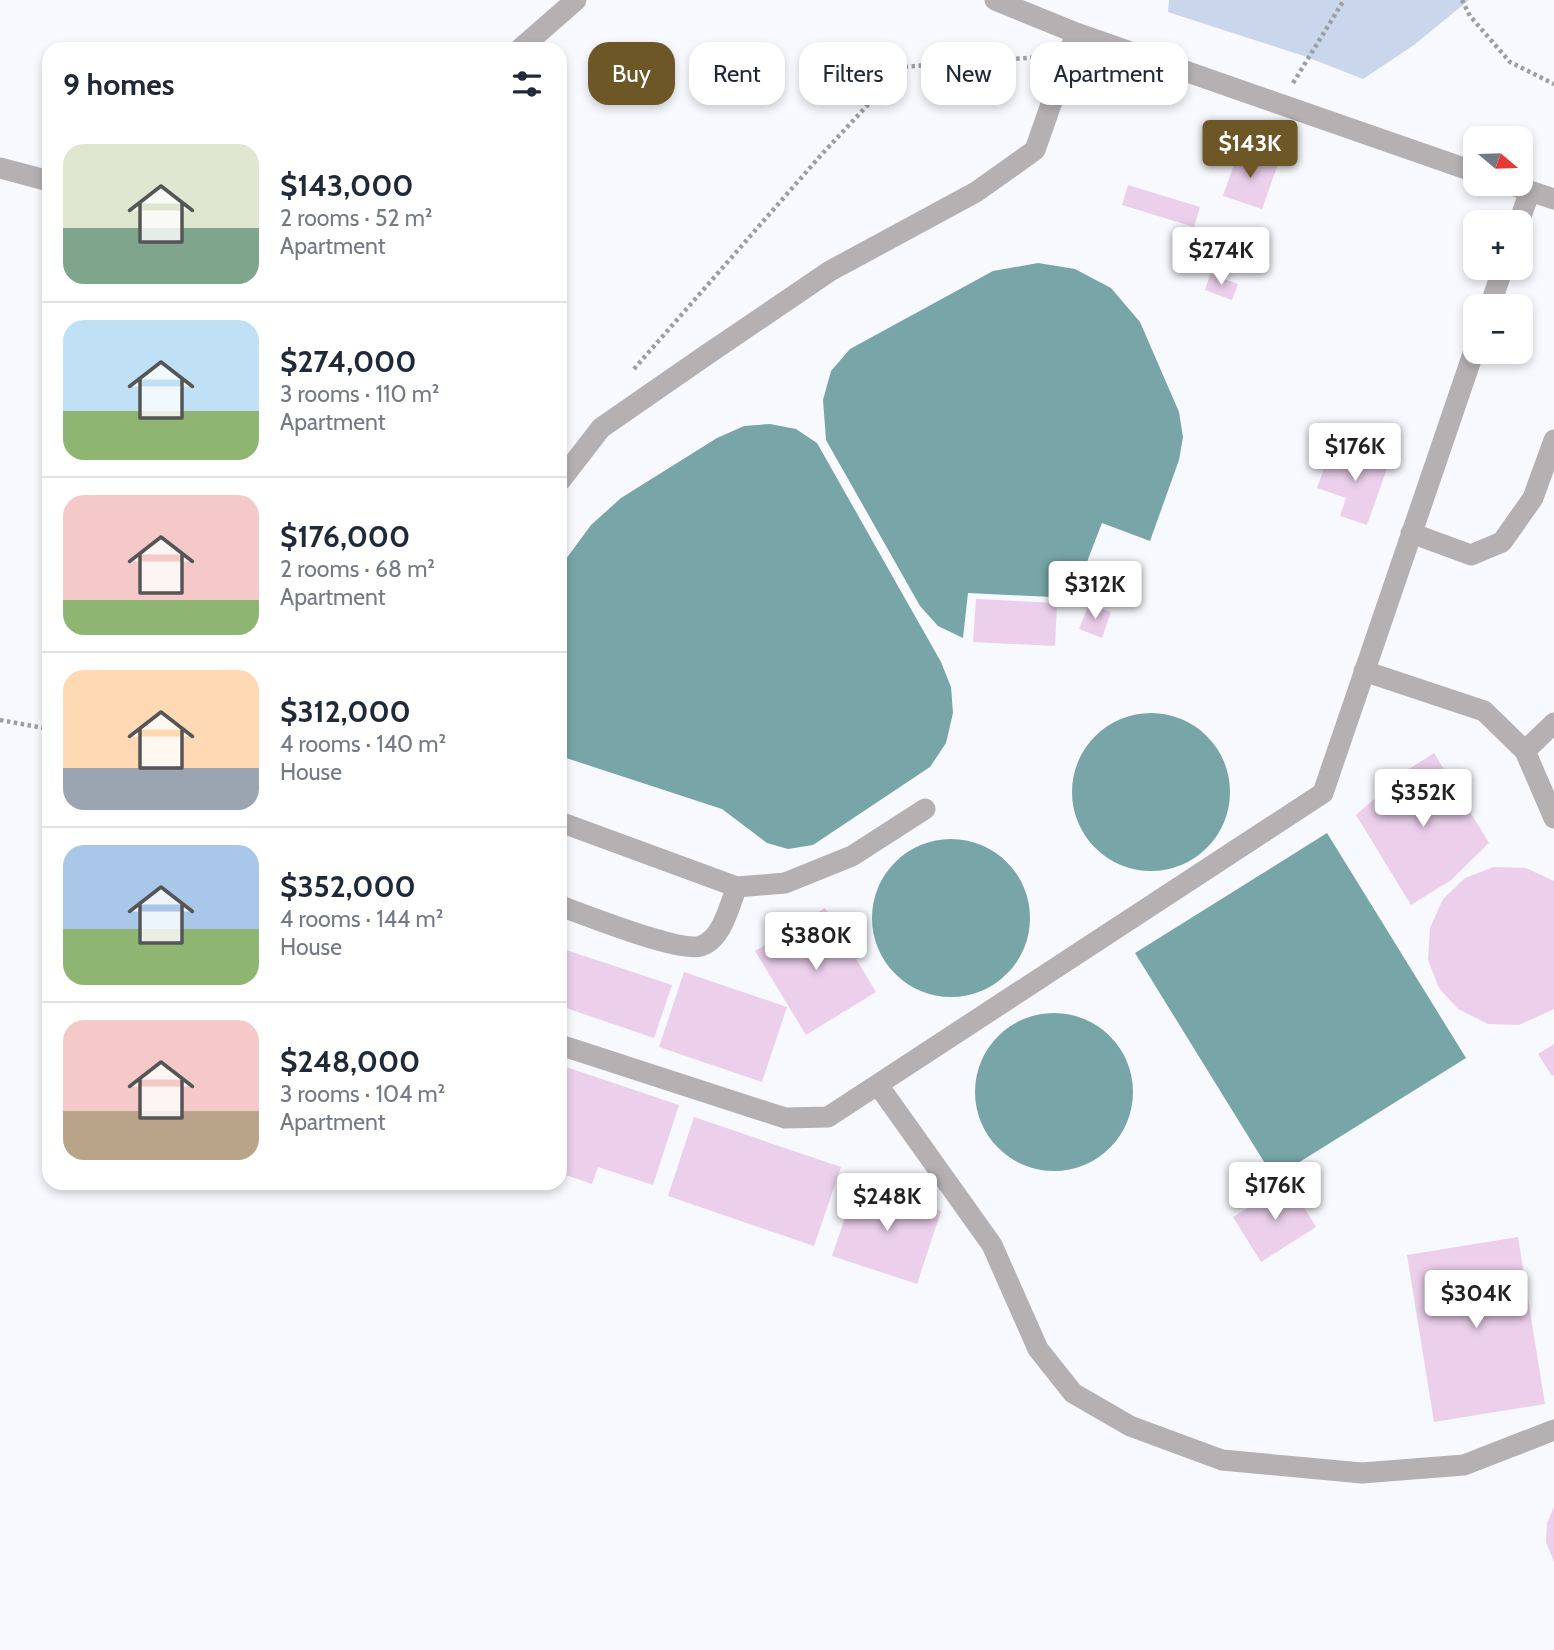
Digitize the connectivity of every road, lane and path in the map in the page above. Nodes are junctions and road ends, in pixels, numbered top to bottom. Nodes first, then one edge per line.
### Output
1 (576, 0) edge
2 (995, 0) edge
3 (1344, 0) edge
4 (1462, 0) edge
5 (1076, 33) junction
6 (528, 42) edge
7 (1073, 42) edge
8 (1030, 58) edge
9 (1554, 84) edge
10 (1280, 104) junction
11 (1051, 105) edge
12 (0, 168) edge
13 (1463, 168) edge
14 (42, 179) edge
15 (1533, 192) edge
16 (1554, 199) edge
17 (1469, 364) edge
18 (632, 372) dead end
19 (1554, 440) edge
20 (567, 472) edge
21 (1411, 533) junction
22 (1364, 671) junction
23 (0, 720) edge
24 (1554, 723) edge
25 (42, 728) edge
26 (1525, 751) junction
27 (925, 809) dead end
28 (1554, 818) edge
29 (567, 825) edge
30 (737, 887) junction
31 (567, 908) edge
32 (567, 1047) edge
33 (878, 1085) junction
34 (1554, 1430) edge

1 - 6 street
2 - 5 street
3 - 10 path
4 - 9 path
5 - 7 street
5 - 10 street
8 - 18 path
10 - 13 street
11 - 20 street
12 - 14 street
15 - 16 street
17 - 21 street
19 - 21 street
21 - 22 street
22 - 26 street
22 - 33 street
23 - 25 path
24 - 26 street
26 - 28 street
27 - 30 street
29 - 30 street
30 - 31 street
32 - 33 street
33 - 34 street

